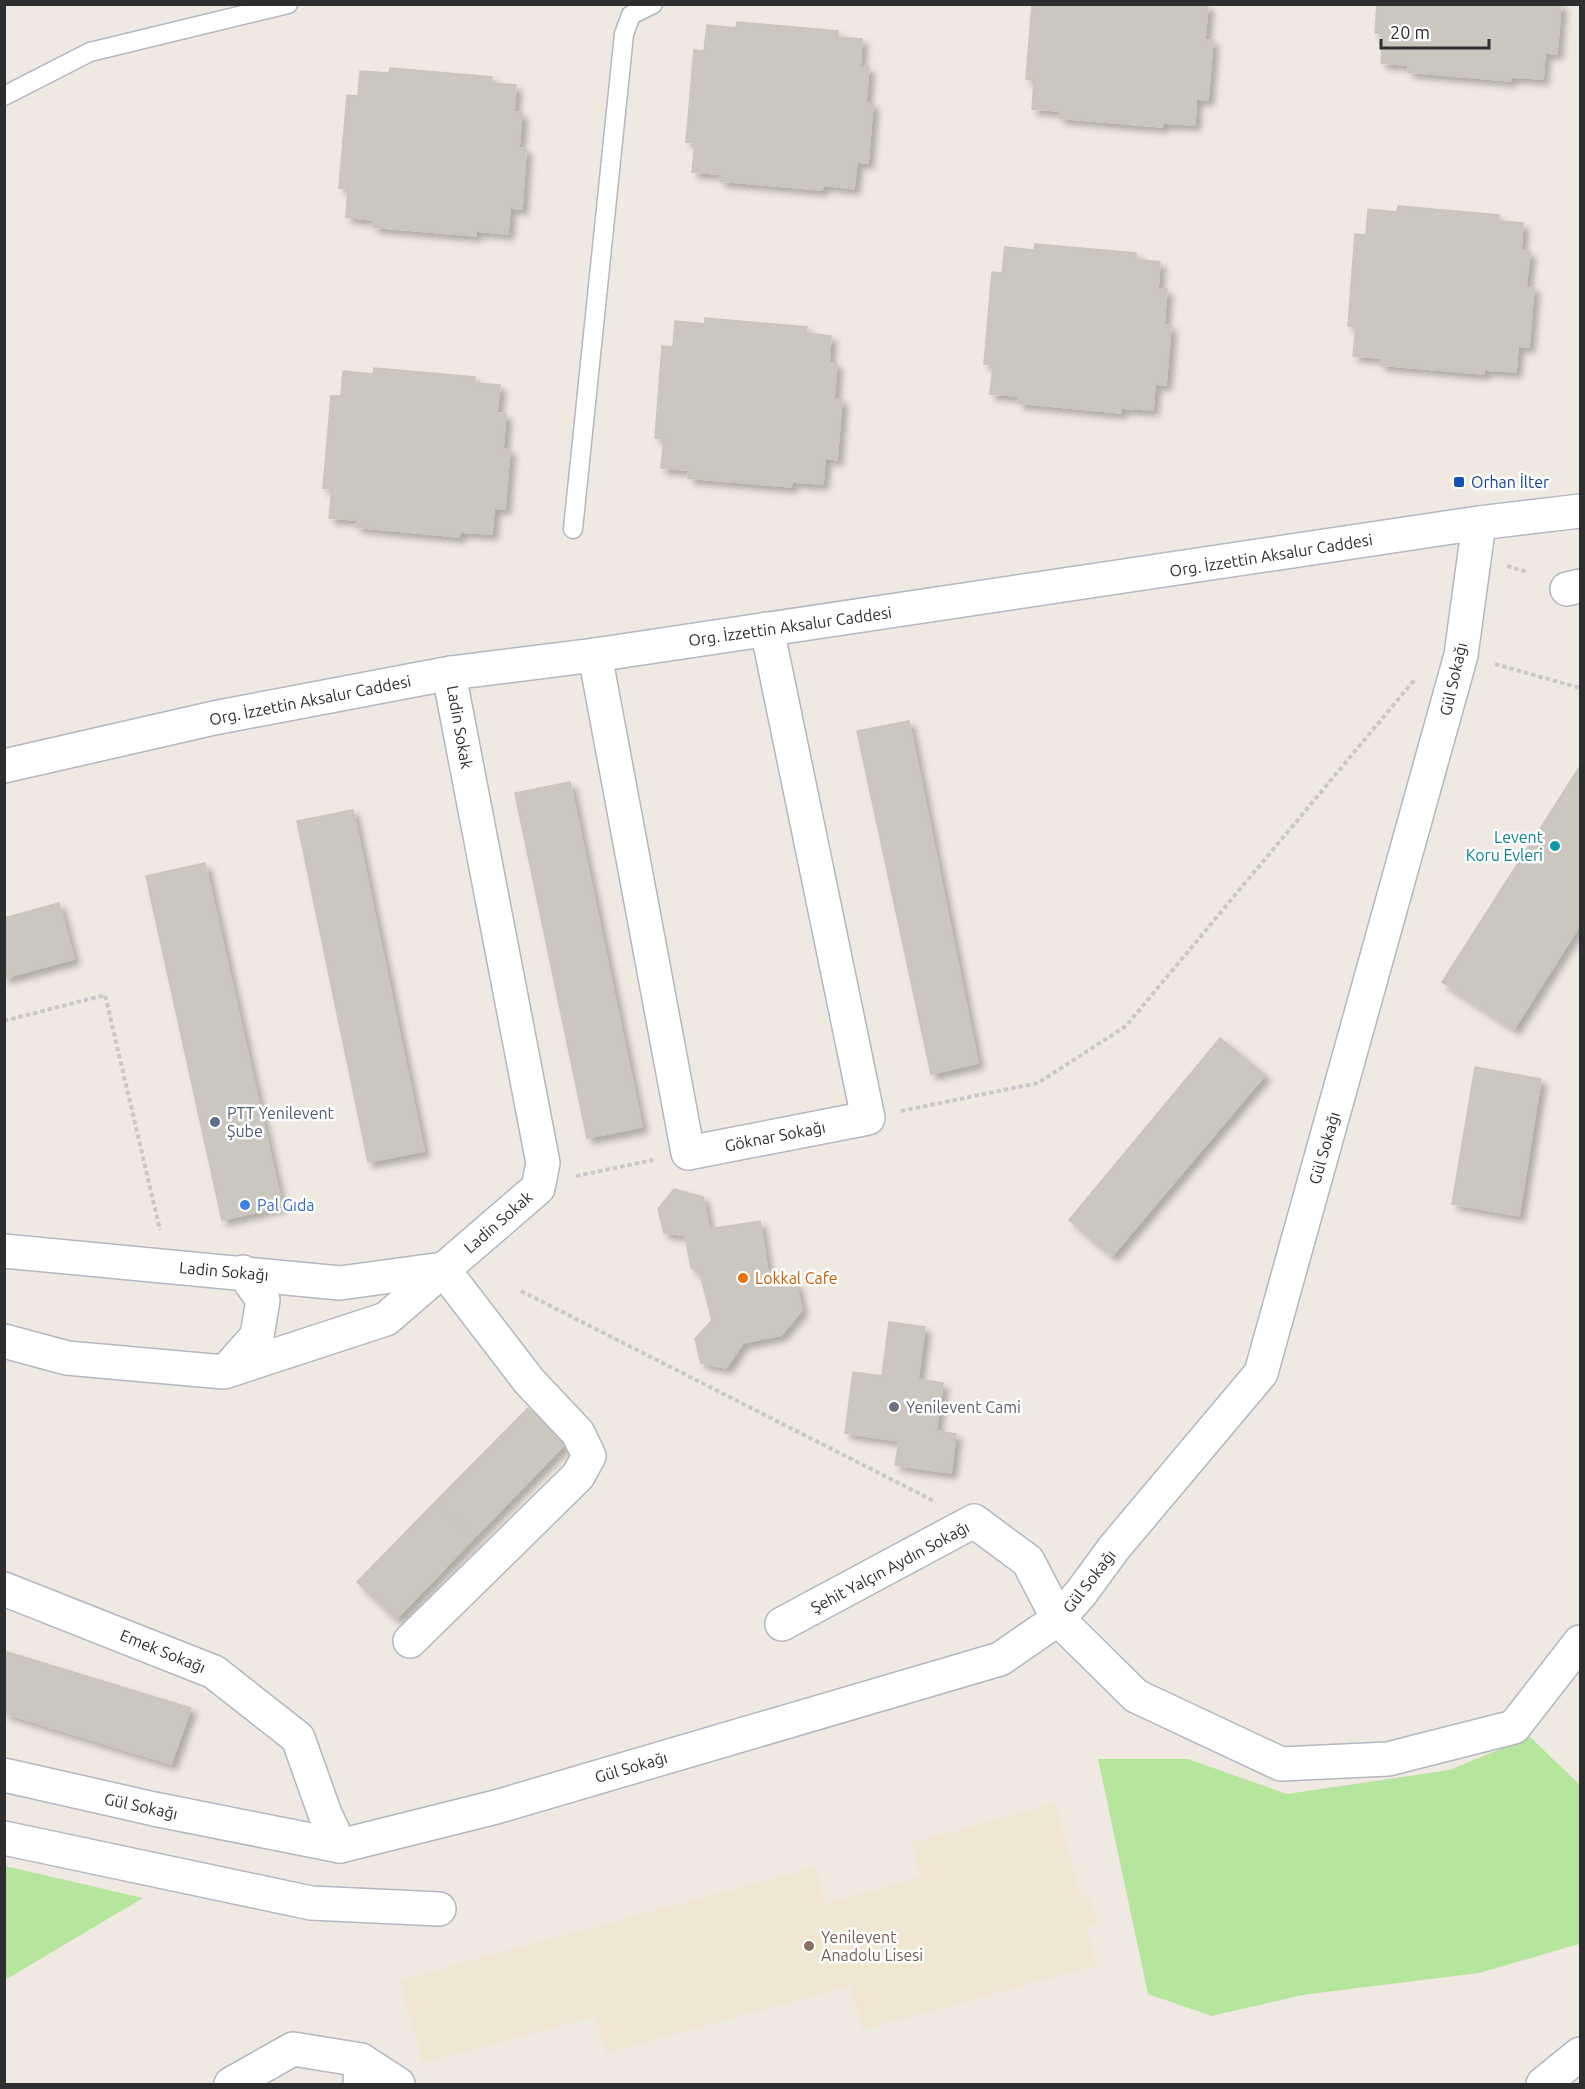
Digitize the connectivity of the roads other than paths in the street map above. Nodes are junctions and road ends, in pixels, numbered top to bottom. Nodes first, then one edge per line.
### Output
1 (288, 4) edge
2 (653, 4) edge
3 (4, 96) edge
4 (1581, 511) edge
5 (1479, 523) junction
6 (573, 529) dead end
7 (767, 629) junction
8 (595, 655) junction
9 (451, 673) junction
10 (4, 766) edge
11 (4, 1251) edge
12 (443, 1269) junction
13 (243, 1272) junction
14 (4, 1341) edge
15 (224, 1372) junction
16 (4, 1589) edge
17 (1058, 1619) junction
18 (782, 1624) dead end
19 (410, 1641) dead end
20 (1581, 1642) edge
21 (4, 1775) edge
22 (4, 1838) edge
23 (340, 1845) junction
24 (439, 1909) dead end
25 (1581, 2054) edge
26 (360, 2072) edge
27 (231, 2085) edge
28 (398, 2085) edge
29 (1543, 2085) edge

1 - 3 lane
2 - 6 lane
4 - 5 street, Org. İzzettin Aksalur Caddesi
5 - 7 street, Org. İzzettin Aksalur Caddesi
5 - 17 street, Gül Sokağı
7 - 8 street, Org. İzzettin Aksalur Caddesi
7 - 8 street, Göknar Sokağı
8 - 9 street, Org. İzzettin Aksalur Caddesi
9 - 10 street, Org. İzzettin Aksalur Caddesi
9 - 12 street, Ladin Sokak
11 - 13 street, Ladin Sokağı
12 - 13 street, Ladin Sokağı
12 - 15 street, Ladin Sokak
12 - 19 street
13 - 15 street
14 - 15 street, Ladin Sokak
16 - 23 street, Emek Sokağı
17 - 18 street, Şehit Yalçın Aydın Sokağı
17 - 20 street, Şehit Yalçın Aydın Sokağı
17 - 23 street, Gül Sokağı
21 - 23 street, Gül Sokağı
22 - 24 street
25 - 29 street
26 - 27 street
26 - 28 street

